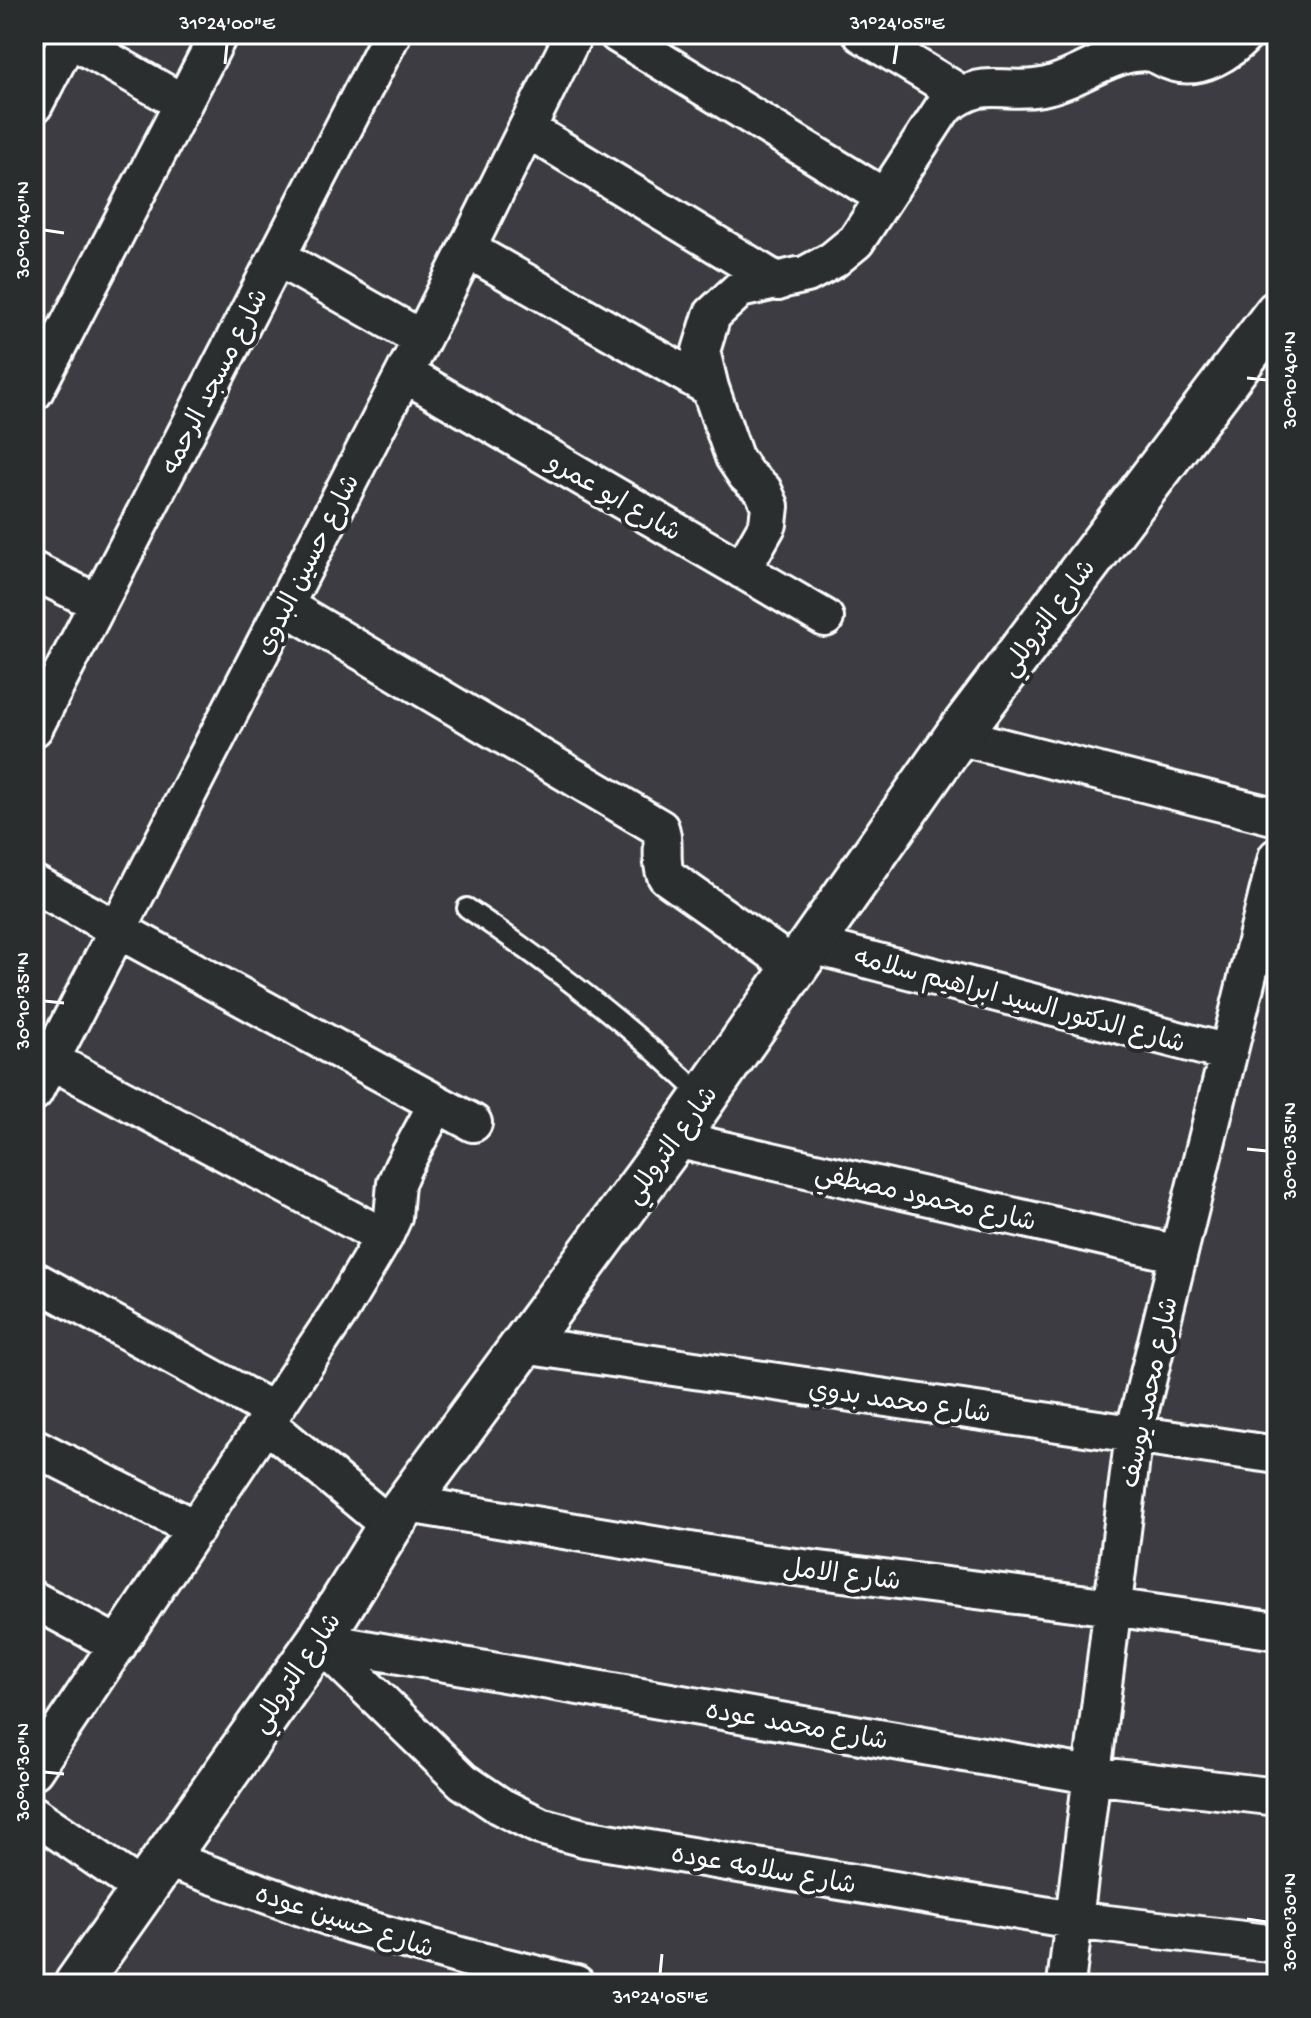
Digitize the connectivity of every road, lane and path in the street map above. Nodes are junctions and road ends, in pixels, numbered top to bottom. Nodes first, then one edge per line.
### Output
1 (219, 34) edge
2 (392, 34) edge
3 (574, 34) edge
4 (617, 34) edge
5 (862, 34) edge
6 (1125, 34) edge
7 (1246, 34) edge
8 (70, 36) edge
9 (1157, 52) junction
10 (961, 94) junction
11 (183, 103) junction
12 (34, 105) edge
13 (527, 129) junction
14 (884, 197) junction
15 (467, 249) junction
16 (277, 257) junction
17 (778, 282) junction
18 (1277, 313) edge
19 (422, 339) junction
20 (405, 374) junction
21 (710, 388) junction
22 (34, 392) edge
23 (742, 570) junction
24 (34, 571) edge
25 (98, 603) junction
26 (285, 606) junction
27 (825, 618) dead end
28 (34, 728) edge
29 (957, 736) junction
30 (1277, 817) edge
31 (1277, 857) edge
32 (34, 884) edge
33 (467, 908) dead end
34 (118, 929) junction
35 (804, 956) junction
36 (49, 1041) edge
37 (1228, 1053) junction
38 (34, 1092) edge
39 (704, 1098) junction
40 (437, 1104) junction
41 (473, 1123) dead end
42 (675, 1139) junction
43 (384, 1237) junction
44 (1178, 1254) junction
45 (34, 1280) edge
46 (523, 1345) junction
47 (270, 1417) junction
48 (1134, 1434) junction
49 (34, 1447) edge
50 (1277, 1455) edge
51 (399, 1515) junction
52 (196, 1529) junction
53 (34, 1600) edge
54 (1112, 1607) junction
55 (1277, 1631) edge
56 (319, 1641) junction
57 (118, 1645) junction
58 (39, 1753) edge
59 (1091, 1775) junction
60 (1277, 1797) edge
61 (34, 1815) edge
62 (153, 1874) junction
63 (1073, 1920) junction
64 (1277, 1944) edge
65 (80, 1983) edge
66 (576, 1984) edge
67 (1066, 1984) edge

1 - 11 street
2 - 16 street, شارع مسجد الرحمه
3 - 13 street, شارع حسين البدوى
4 - 14 street
5 - 10 street
6 - 9 street
7 - 9 street
8 - 11 street
8 - 12 street
9 - 10 street
10 - 14 street
11 - 22 street
13 - 15 street, شارع حسين البدوى
13 - 17 street
14 - 17 street
15 - 19 street, شارع حسين البدوى
15 - 21 street
16 - 19 street
16 - 25 street, شارع مسجد الرحمه
17 - 21 street
18 - 29 street, شارع التروللي
19 - 20 street, شارع حسين البدوى
20 - 23 street, شارع ابو عمرو
20 - 26 street, شارع حسين البدوى
21 - 23 street
23 - 27 street, شارع ابو عمرو
24 - 25 street
25 - 28 street, شارع مسجد الرحمه
26 - 34 street, شارع حسين البدوى
26 - 35 street
29 - 30 street
29 - 35 street, شارع التروللي
31 - 37 street, شارع محمد يوسف
32 - 34 street
33 - 39 lane
34 - 36 street, شارع حسين البدوى
34 - 40 street
35 - 37 street, شارع الدكتور السيد ابراهيم سلامه
35 - 39 street, شارع التروللي
36 - 38 street, شارع حسين البدوى
36 - 43 street
37 - 44 street, شارع محمد يوسف
39 - 42 street, شارع التروللي
40 - 41 street
40 - 43 street
42 - 44 street, شارع محمود مصطفي
42 - 46 street, شارع التروللي
43 - 47 street
44 - 48 street, شارع محمد يوسف
45 - 47 street
46 - 48 street, شارع محمد بدوي
46 - 51 street, شارع التروللي
47 - 51 street
47 - 52 street
48 - 50 street, شارع محمد بدوي
48 - 54 street, شارع محمد يوسف
49 - 52 street
51 - 54 street, شارع الامل
51 - 56 street, شارع التروللي
52 - 57 street
53 - 57 street
54 - 55 street, شارع الامل
54 - 59 street, شارع محمد يوسف
56 - 59 street, شارع محمد عوده
56 - 62 street, شارع التروللي
56 - 63 street, شارع سلامه عوده
57 - 58 street
59 - 60 street, شارع محمد عوده
59 - 63 street, شارع محمد يوسف
61 - 62 street, شارع حسين عوده
62 - 65 street, شارع التروللي
62 - 66 street, شارع حسين عوده
63 - 64 street, شارع سلامه عوده
63 - 67 street, شارع محمد يوسف

